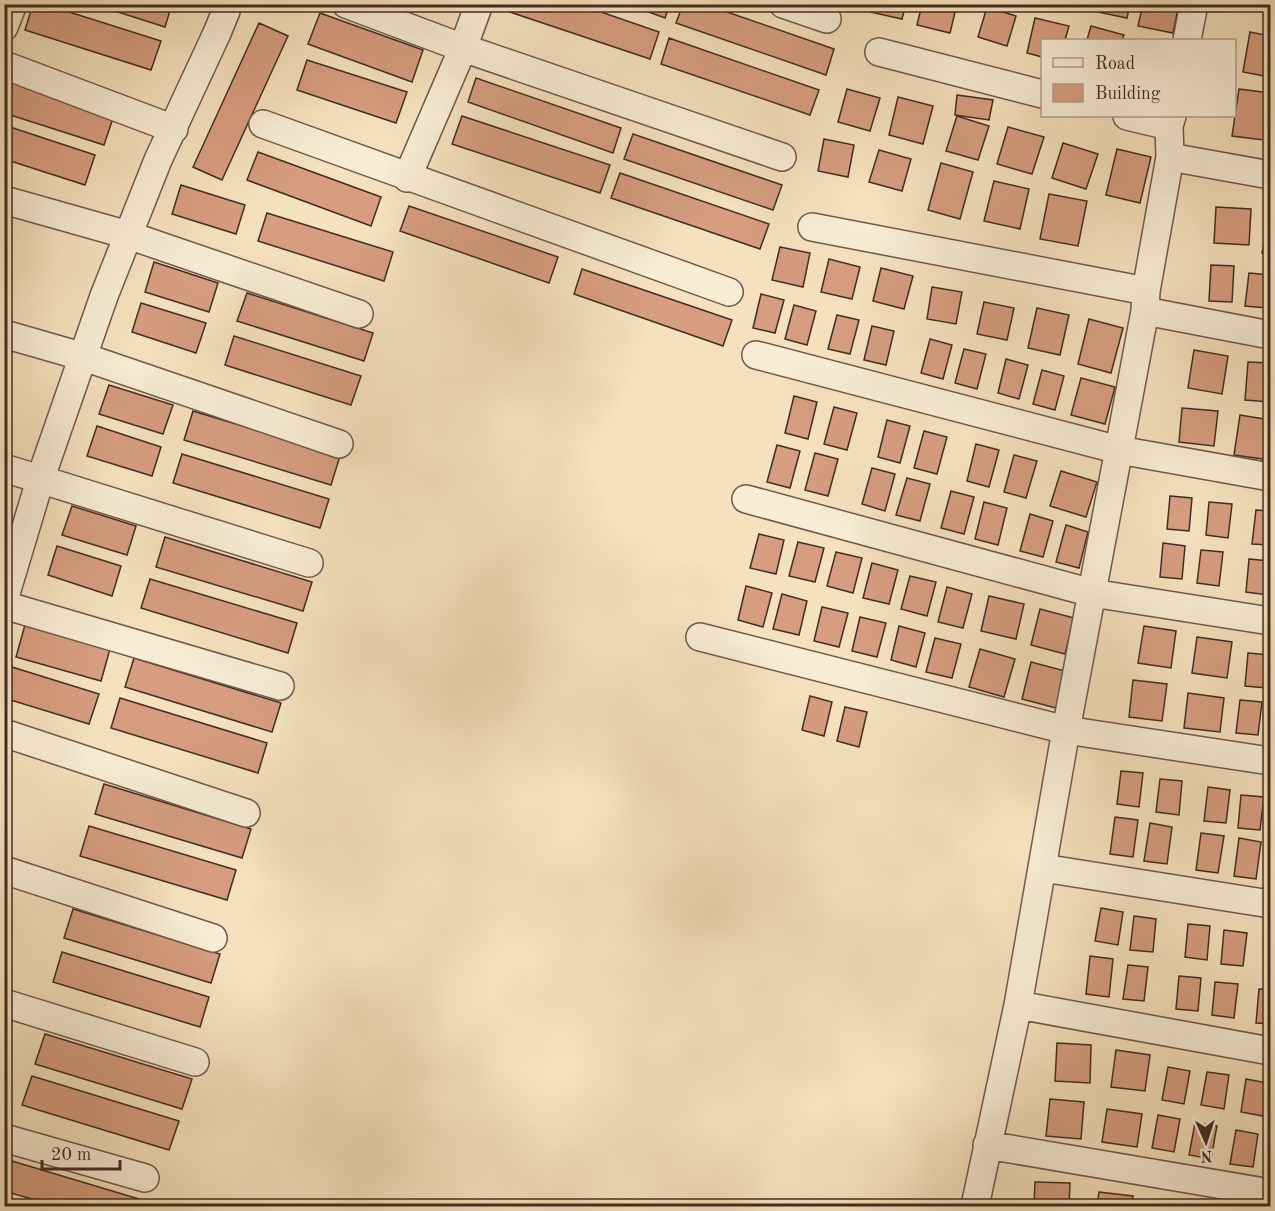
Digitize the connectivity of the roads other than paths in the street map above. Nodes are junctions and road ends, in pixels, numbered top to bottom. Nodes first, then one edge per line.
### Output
1 (13, 4) edge
2 (346, 4) edge
3 (479, 4) edge
4 (783, 4) edge
5 (1194, 4) edge
6 (221, 6) edge
7 (826, 19) dead end
8 (4, 27) edge
9 (1187, 39) edge
10 (463, 48) junction
11 (879, 52) dead end
12 (4, 65) edge
13 (1041, 94) edge
14 (1136, 117) edge
15 (1170, 121) edge
16 (263, 124) dead end
17 (174, 129) junction
18 (1170, 157) junction
19 (782, 158) dead end
20 (1270, 176) edge
21 (407, 178) junction
22 (4, 200) edge
23 (812, 227) dead end
24 (128, 235) junction
25 (729, 292) dead end
26 (1145, 301) junction
27 (358, 314) dead end
28 (4, 334) edge
29 (1270, 335) edge
30 (756, 355) dead end
31 (84, 357) junction
32 (339, 444) dead end
33 (1119, 450) junction
34 (4, 468) edge
35 (40, 477) junction
36 (1270, 477) edge
37 (746, 500) dead end
38 (309, 562) dead end
39 (1092, 593) junction
40 (4, 602) edge
41 (1270, 621) edge
42 (700, 637) dead end
43 (280, 686) dead end
44 (1066, 730) junction
45 (4, 733) edge
46 (1270, 761) edge
47 (246, 813) dead end
48 (1043, 868) junction
49 (4, 870) edge
50 (1270, 904) edge
51 (213, 938) dead end
52 (4, 1003) edge
53 (1018, 1005) junction
54 (1270, 1051) edge
55 (195, 1062) dead end
56 (4, 1138) edge
57 (987, 1145) junction
58 (145, 1178) dead end
59 (1270, 1193) edge
60 (975, 1206) edge

1 - 8 street
2 - 10 street
3 - 10 street
4 - 7 street
5 - 9 street
6 - 17 street
10 - 19 street
10 - 21 street
11 - 13 street
12 - 17 street
14 - 15 street
15 - 18 street
16 - 21 street
17 - 24 street
18 - 20 street
18 - 26 street
21 - 25 street
22 - 24 street
23 - 26 street
24 - 27 street
24 - 31 street
26 - 29 street
26 - 33 street
28 - 31 street
30 - 33 street
31 - 32 street
31 - 35 street
33 - 36 street
33 - 39 street
34 - 35 street
35 - 38 street
35 - 40 street
37 - 39 street
39 - 41 street
39 - 44 street
40 - 43 street
42 - 44 street
44 - 46 street
44 - 48 street
45 - 47 street
48 - 50 street
48 - 53 street
49 - 51 street
52 - 55 street
53 - 54 street
53 - 57 street
56 - 58 street
57 - 59 street
57 - 60 street

